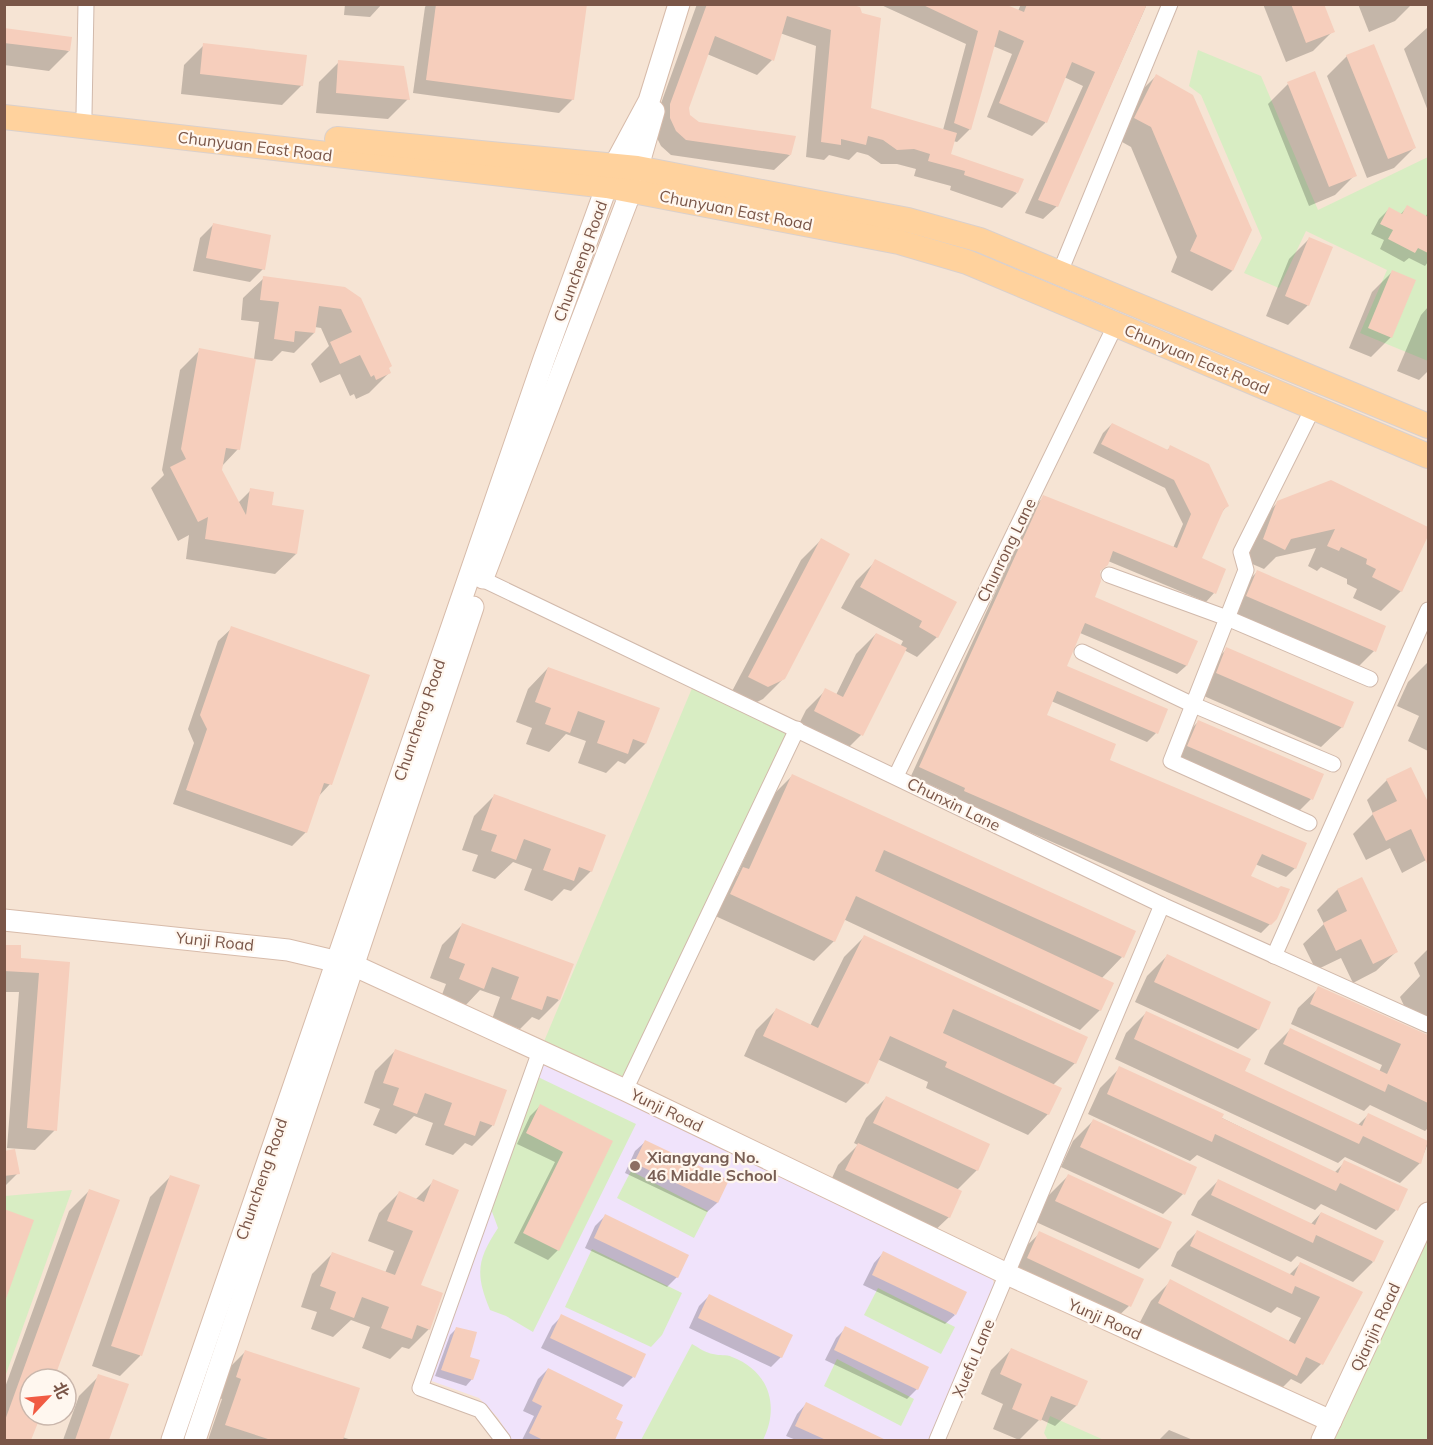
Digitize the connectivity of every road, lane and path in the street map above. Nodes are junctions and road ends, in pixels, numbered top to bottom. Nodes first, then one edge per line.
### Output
1 (86, 4) edge
2 (680, 4) edge
3 (692, 4) edge
4 (1170, 4) edge
5 (4, 102) edge
6 (84, 114) junction
7 (4, 117) edge
8 (620, 173) junction
9 (631, 191) junction
10 (1060, 272) junction
11 (1116, 324) junction
12 (1313, 408) junction
13 (1428, 426) edge
14 (1428, 456) edge
15 (1109, 575) dead end
16 (482, 579) junction
17 (1428, 610) edge
18 (1227, 618) junction
19 (1082, 652) dead end
20 (1370, 679) dead end
21 (1194, 704) junction
22 (797, 729) junction
23 (1333, 764) dead end
24 (896, 776) junction
25 (1309, 823) dead end
26 (1162, 905) junction
27 (4, 920) edge
28 (1274, 956) junction
29 (346, 963) junction
30 (1428, 1025) edge
31 (540, 1050) junction
32 (625, 1089) junction
33 (1428, 1213) edge
34 (1009, 1275) junction
35 (1331, 1421) junction
36 (172, 1440) edge
37 (195, 1440) edge
38 (503, 1440) edge
39 (937, 1440) edge
40 (1322, 1440) edge

1 - 6 street
2 - 8 street, Chuncheng Road
3 - 8 street, Chuncheng Road
4 - 10 street
5 - 6 main road, Chunyuan East Road
6 - 8 main road, Chunyuan East Road
7 - 8 main road, Chunyuan East Road
8 - 9 main road, Chunyuan East Road
8 - 10 main road, Chunyuan East Road
8 - 29 street, Chuncheng Road
9 - 11 main road, Chunyuan East Road
9 - 16 street, Chuncheng Road
10 - 13 main road, Chunyuan East Road
11 - 12 main road, Chunyuan East Road
11 - 24 street, Chunrong Lane
12 - 14 main road, Chunyuan East Road
12 - 18 street
15 - 18 street
16 - 22 street, Chunxin Lane
16 - 29 street, Chuncheng Road
17 - 28 street
18 - 20 street
18 - 21 street
19 - 21 street
21 - 23 street
21 - 25 street
22 - 24 street, Chunxin Lane
22 - 32 street
24 - 26 street, Chunxin Lane
26 - 28 street, Chunxin Lane
26 - 34 street, Xuefu Lane
27 - 29 street, Yunji Road
28 - 30 street, Chunxin Lane
29 - 31 street, Yunji Road
29 - 36 street, Chuncheng Road
29 - 37 street, Chuncheng Road
31 - 32 street, Yunji Road
31 - 38 street
32 - 34 street, Yunji Road
33 - 35 street, Qianjin Road
34 - 35 street, Yunji Road
34 - 39 street, Xuefu Lane
35 - 40 street, Qianjin Road

